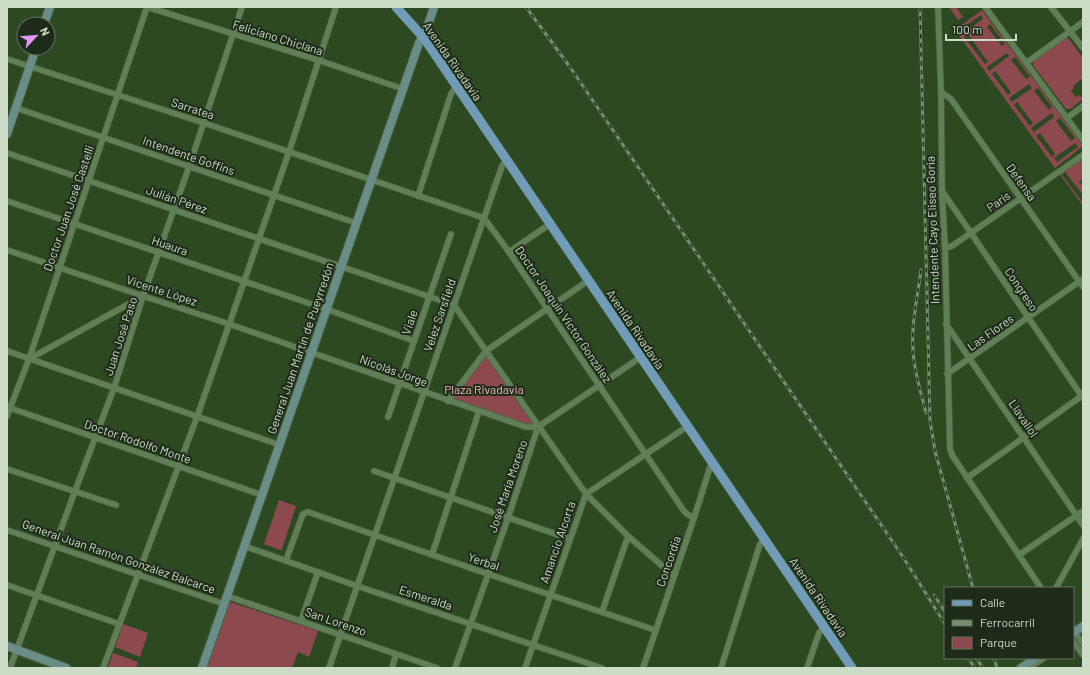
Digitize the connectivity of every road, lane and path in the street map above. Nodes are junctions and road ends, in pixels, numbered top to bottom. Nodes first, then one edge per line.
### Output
1 (147, 7) edge
2 (242, 7) edge
3 (335, 7) edge
4 (396, 7) edge
5 (434, 7) edge
6 (938, 7) edge
7 (985, 7) edge
8 (1051, 7) edge
9 (1083, 22) edge
10 (1070, 31) junction
11 (233, 34) junction
12 (423, 37) junction
13 (1083, 48) edge
14 (33, 56) edge
15 (7, 59) edge
16 (318, 60) junction
17 (1026, 63) junction
18 (30, 67) junction
19 (457, 85) junction
20 (403, 89) junction
21 (941, 92) junction
22 (118, 95) junction
23 (1083, 106) edge
24 (16, 108) junction
25 (1067, 118) junction
26 (204, 123) junction
27 (7, 134) edge
28 (104, 138) junction
29 (1083, 140) edge
30 (289, 152) junction
31 (7, 153) edge
32 (1083, 155) edge
33 (507, 160) junction
34 (189, 167) junction
35 (371, 180) junction
36 (89, 181) junction
37 (942, 191) junction
38 (274, 196) junction
39 (418, 196) junction
40 (1021, 198) junction
41 (7, 201) edge
42 (174, 210) junction
43 (484, 218) junction
44 (356, 223) junction
45 (74, 224) junction
46 (550, 224) junction
47 (971, 233) junction
48 (451, 234) dead end
49 (258, 238) junction
50 (945, 248) junction
51 (7, 250) edge
52 (509, 252) junction
53 (159, 253) junction
54 (341, 266) junction
55 (59, 267) junction
56 (588, 280) junction
57 (1081, 280) edge
58 (244, 281) junction
59 (1083, 287) edge
60 (144, 296) junction
61 (429, 297) junction
62 (454, 305) junction
63 (326, 309) junction
64 (547, 309) junction
65 (1028, 318) junction
66 (229, 324) junction
67 (946, 324) junction
68 (414, 341) junction
69 (7, 351) edge
70 (486, 351) junction
71 (311, 352) junction
72 (641, 357) junction
73 (29, 358) junction
74 (970, 359) junction
75 (947, 374) junction
76 (399, 383) junction
77 (599, 385) junction
78 (114, 388) junction
79 (424, 392) junction
80 (1082, 397) edge
81 (448, 401) junction
82 (9, 407) edge
83 (479, 411) junction
84 (7, 416) edge
85 (197, 417) junction
86 (388, 417) dead end
87 (688, 426) junction
88 (538, 427) junction
89 (96, 438) junction
90 (1024, 438) junction
91 (280, 445) junction
92 (646, 454) junction
93 (712, 461) junction
94 (178, 467) junction
95 (7, 469) edge
96 (374, 471) dead end
97 (967, 478) junction
98 (394, 479) junction
99 (75, 491) junction
100 (586, 494) junction
101 (262, 495) junction
102 (450, 498) junction
103 (116, 505) dead end
104 (1083, 511) edge
105 (1076, 515) junction
106 (508, 518) junction
107 (694, 518) junction
108 (1083, 525) edge
109 (7, 530) edge
110 (374, 534) junction
111 (629, 537) junction
112 (570, 539) junction
113 (765, 539) junction
114 (1083, 540) edge
115 (54, 546) junction
116 (244, 546) junction
117 (432, 554) junction
118 (1019, 555) junction
119 (286, 560) junction
120 (318, 572) junction
121 (138, 574) junction
122 (488, 574) junction
123 (674, 576) junction
124 (7, 585) edge
125 (357, 586) junction
126 (1040, 587) edge
127 (1057, 587) edge
128 (551, 595) junction
129 (37, 596) junction
130 (227, 596) junction
131 (224, 604) junction
132 (602, 612) junction
133 (301, 621) junction
134 (119, 624) junction
135 (471, 624) junction
136 (1083, 626) edge
137 (824, 627) junction
138 (655, 630) junction
139 (1074, 632) edge
140 (341, 634) junction
141 (1074, 634) edge
142 (1074, 642) edge
143 (1083, 644) edge
144 (533, 645) junction
145 (7, 646) edge
146 (16, 650) junction
147 (396, 654) junction
148 (1083, 655) edge
149 (1034, 659) edge
150 (1042, 659) edge
151 (10, 668) edge
152 (66, 668) edge
153 (103, 668) edge
154 (202, 668) edge
155 (329, 668) edge
156 (392, 668) edge
157 (437, 668) edge
158 (455, 668) edge
159 (525, 668) edge
160 (602, 668) edge
161 (643, 668) edge
162 (721, 668) edge
163 (808, 668) edge
164 (852, 668) edge
165 (1021, 668) edge
166 (1029, 668) edge

1 - 11 street, Feliciano Chiclana
1 - 22 street, Doctor Juan José Castelli
2 - 11 street, Juan José Paso
3 - 16 street
4 - 12 main road, Avenida Rivadavia
5 - 12 street, General Juan Martín de Pueyrredón
6 - 21 street, Intendente Cayo Eliseo Goria
7 - 17 street
8 - 10 street
9 - 10 street
10 - 13 street
10 - 17 street
11 - 16 street, Feliciano Chiclana
11 - 26 street, Juan José Paso
12 - 19 main road, Avenida Rivadavia
12 - 20 street, General Juan Martín de Pueyrredón
14 - 18 street
15 - 18 street, Sarratea
16 - 20 street, Feliciano Chiclana
16 - 30 street
17 - 25 street
18 - 22 street, Sarratea
18 - 24 street
19 - 33 main road, Avenida Rivadavia
19 - 39 street
20 - 35 street, General Juan Martín de Pueyrredón
21 - 37 street, Intendente Cayo Eliseo Goria
21 - 40 street, Defensa
22 - 26 street, Sarratea
22 - 28 street, Doctor Juan José Castelli
23 - 25 street
24 - 27 street
24 - 28 street, Intendente Goffins
25 - 29 street
26 - 30 street, Sarratea
26 - 34 street, Juan José Paso
28 - 34 street, Intendente Goffins
28 - 36 street, Doctor Juan José Castelli
30 - 35 street, Sarratea
30 - 38 street
31 - 36 street, Julián Pérez
32 - 40 street, París
33 - 43 street, Velez Sarsfield
33 - 46 main road, Avenida Rivadavia
34 - 38 street, Intendente Goffins
34 - 42 street, Juan José Paso
35 - 39 street
35 - 44 street, General Juan Martín de Pueyrredón
36 - 42 street, Julián Pérez
36 - 45 street, Doctor Juan José Castelli
37 - 47 street, Congreso
37 - 50 street, Intendente Cayo Eliseo Goria
38 - 44 street, Intendente Goffins
38 - 49 street
39 - 43 street
40 - 47 street, París
40 - 57 street, Defensa
41 - 45 street, Huaura
42 - 49 street, Julián Pérez
42 - 53 street, Juan José Paso
43 - 52 street, Doctor Joaquín Victor González
43 - 62 street, Velez Sarsfield
44 - 54 street, General Juan Martín de Pueyrredón
45 - 53 street, Huaura
45 - 55 street, Doctor Juan José Castelli
46 - 52 street
46 - 56 main road, Avenida Rivadavia
47 - 50 street, París
47 - 65 street, Congreso
48 - 61 street, Viale
49 - 54 street, Julián Pérez
49 - 58 street
50 - 67 street, Intendente Cayo Eliseo Goria
51 - 55 street, Vicente López
52 - 64 street, Doctor Joaquín Victor González
53 - 58 street, Huaura
53 - 60 street, Juan José Paso
54 - 61 street, Julián Pérez
54 - 63 street, General Juan Martín de Pueyrredón
55 - 60 street, Vicente López
55 - 73 street, Doctor Juan José Castelli
56 - 64 street
56 - 72 main road, Avenida Rivadavia
57 - 59 street, Defensa
57 - 65 street, Las Flores
58 - 63 street, Huaura
58 - 66 street
60 - 66 street, Vicente López
60 - 73 street
60 - 78 street, Juan José Paso
61 - 62 street, Julián Pérez
61 - 68 street, Viale
62 - 70 street
62 - 79 street, Velez Sarsfield
63 - 68 street, Huaura
63 - 71 street, General Juan Martín de Pueyrredón
64 - 70 street
64 - 77 street, Doctor Joaquín Victor González
65 - 74 street, Las Flores
65 - 80 street, Congreso
66 - 71 street, Vicente López
66 - 85 street
67 - 74 street, Llavallol
67 - 75 street, Intendente Cayo Eliseo Goria
68 - 76 street, Viale
69 - 73 street
70 - 81 street
70 - 88 street
71 - 76 street, Nicolás Jorge
71 - 91 street, General Juan Martín de Pueyrredón
72 - 77 street
72 - 87 main road, Avenida Rivadavia
73 - 78 street
73 - 82 street, Doctor Juan José Castelli
74 - 75 street, Las Flores
74 - 90 street, Llavallol
75 - 97 street, Intendente Cayo Eliseo Goria
76 - 79 street, Nicolás Jorge
76 - 86 street, Viale
77 - 88 street
77 - 92 street, Doctor Joaquín Victor González
78 - 85 street
78 - 89 street, Juan José Paso
79 - 81 street, Nicolás Jorge
79 - 98 street, Velez Sarsfield
80 - 90 street
81 - 83 street, Nicolás Jorge
82 - 84 street, Doctor Juan José Castelli
82 - 89 street, Doctor Rodolfo Monte
83 - 88 street, Nicolás Jorge
83 - 102 street
85 - 91 street
85 - 94 street
87 - 92 street, Amancio Alcorta
87 - 93 main road, Avenida Rivadavia
88 - 100 street
88 - 106 street, José María Moreno
89 - 94 street, Doctor Rodolfo Monte
89 - 99 street, Juan José Paso
90 - 97 street
90 - 105 street, Llavallol
91 - 101 street, General Juan Martín de Pueyrredón
92 - 100 street, Amancio Alcorta
92 - 107 street, Doctor Joaquín Victor González
93 - 107 street, Concordia
93 - 113 main road, Avenida Rivadavia
94 - 101 street, Doctor Rodolfo Monte
94 - 121 street
95 - 99 street
96 - 98 street
97 - 118 street
98 - 102 street
98 - 110 street, Velez Sarsfield
99 - 103 street
99 - 115 street, Juan José Paso
100 - 111 street
100 - 112 street, Amancio Alcorta
101 - 116 street, General Juan Martín de Pueyrredón
102 - 106 street
102 - 117 street
104 - 105 street
105 - 108 street, Llavallol
105 - 118 street
106 - 112 street
106 - 122 street, José María Moreno
107 - 123 street, Concordia
109 - 115 street, General Juan Ramón González Balcarce
110 - 117 street, Yerbal
110 - 119 street, Yerbal
110 - 125 street, Velez Sarsfield
111 - 123 street
111 - 132 street
112 - 128 street, Amancio Alcorta
113 - 137 main road, Avenida Rivadavia
113 - 162 street
114 - 127 street
115 - 121 street, General Juan Ramón González Balcarce
115 - 129 street, Juan José Paso
116 - 119 street, Esmeralda
116 - 130 street, General Juan Martín de Pueyrredón
117 - 122 street, Yerbal
118 - 126 street
119 - 120 street, Esmeralda
120 - 125 street, Esmeralda
120 - 133 street
121 - 131 street, General Juan Ramón González Balcarce
121 - 134 street
122 - 128 street, Yerbal
122 - 135 street, José María Moreno
123 - 138 street, Concordia
124 - 129 street
125 - 135 street, Esmeralda
125 - 140 street, Velez Sarsfield
128 - 132 street, Yerbal
128 - 144 street, Amancio Alcorta
129 - 134 street
129 - 146 street, Juan José Paso
130 - 131 street, General Juan Martín de Pueyrredón
130 - 133 street, San Lorenzo
131 - 154 street, General Juan Martín de Pueyrredón
132 - 138 street, Yerbal
133 - 140 street, San Lorenzo
134 - 153 street
135 - 144 street, Esmeralda
135 - 158 street, José María Moreno
136 - 139 street
137 - 163 street
137 - 164 main road, Avenida Rivadavia
138 - 161 street, Concordia
140 - 147 street, San Lorenzo
140 - 155 street, Velez Sarsfield
141 - 143 street
142 - 148 street
144 - 159 street, Amancio Alcorta
144 - 160 street, Esmeralda
145 - 146 street
146 - 151 street, Juan José Paso
146 - 152 street
147 - 156 street
147 - 157 street, San Lorenzo
149 - 165 street
150 - 166 street

